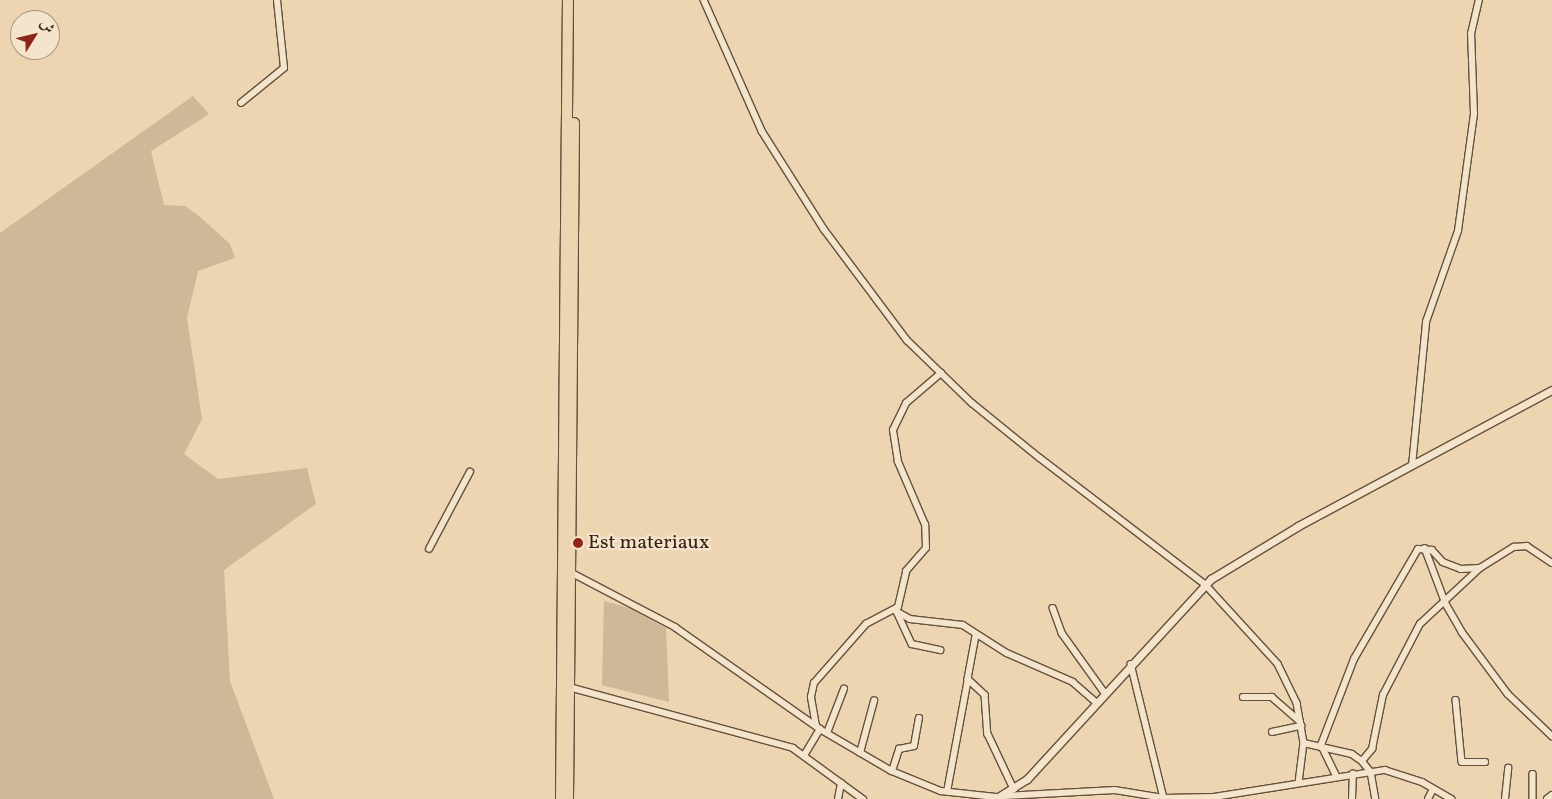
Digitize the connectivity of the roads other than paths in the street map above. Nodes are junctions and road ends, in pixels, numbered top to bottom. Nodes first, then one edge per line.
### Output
1 (277, 0) edge
2 (568, 0) edge
3 (575, 0) edge
4 (704, 0) edge
5 (1479, 0) edge
6 (241, 103) dead end
7 (941, 373) junction
8 (1552, 390) edge
9 (1412, 466) junction
10 (470, 472) dead end
11 (1425, 548) junction
12 (429, 549) dead end
13 (1552, 563) edge
14 (1480, 568) junction
15 (570, 572) junction
16 (1205, 584) junction
17 (1446, 604) junction
18 (1053, 608) dead end
19 (896, 612) junction
20 (976, 636) junction
21 (940, 650) dead end
22 (1131, 664) junction
23 (968, 679) junction
24 (569, 687) junction
25 (844, 689) dead end
26 (1105, 693) junction
27 (1243, 697) dead end
28 (1456, 700) dead end
29 (874, 701) dead end
30 (1096, 702) junction
31 (919, 718) dead end
32 (1300, 723) junction
33 (818, 728) junction
34 (1272, 732) dead end
35 (827, 733) junction
36 (1552, 736) edge
37 (1304, 743) junction
38 (1321, 745) junction
39 (860, 753) junction
40 (805, 754) junction
41 (1362, 761) junction
42 (1485, 762) dead end
43 (1508, 768) dead end
44 (892, 770) junction
45 (1371, 772) junction
46 (1353, 774) junction
47 (1533, 774) dead end
48 (1336, 776) junction
49 (841, 783) junction
50 (1299, 783) junction
51 (1014, 789) junction
52 (1434, 789) junction
53 (947, 792) junction
54 (1552, 795) edge
55 (1004, 796) junction
56 (995, 798) edge
57 (1164, 798) junction
58 (1212, 798) edge
59 (561, 799) edge
60 (568, 799) edge
61 (838, 799) edge
62 (863, 799) edge
63 (1352, 799) edge
64 (1376, 799) edge
65 (1428, 799) edge
66 (1451, 799) edge
67 (1505, 799) edge
68 (1533, 799) edge
69 (1547, 799) edge

1 - 6 street
2 - 59 highway
3 - 15 highway
4 - 7 street
5 - 9 street
7 - 16 street
7 - 19 street
8 - 9 street
9 - 16 street
10 - 12 street
11 - 14 street
11 - 17 street
11 - 38 street
13 - 14 street
14 - 17 street
15 - 24 highway
15 - 33 street
16 - 22 street
16 - 32 street
17 - 36 street
17 - 41 street
18 - 26 street
19 - 20 street
19 - 21 street
19 - 33 street
20 - 23 street
20 - 30 street
22 - 26 street
22 - 57 street
23 - 51 street
23 - 53 street
24 - 40 street
24 - 60 highway
25 - 35 street
26 - 30 street
27 - 32 street
28 - 42 street
29 - 39 street
30 - 51 street
31 - 44 street
32 - 34 street
32 - 37 street
33 - 35 street
33 - 40 street
35 - 39 street
37 - 38 street
37 - 50 street
38 - 41 street
38 - 48 street
39 - 44 street
40 - 49 street
41 - 45 street
43 - 67 street
44 - 53 street
45 - 46 street
45 - 52 street
45 - 64 street
46 - 48 street
46 - 63 street
47 - 68 street
48 - 50 street
49 - 61 street
49 - 62 street
50 - 58 street
51 - 55 street
52 - 65 street
52 - 66 street
53 - 56 street
54 - 69 street
55 - 56 street
55 - 57 street
57 - 58 street

